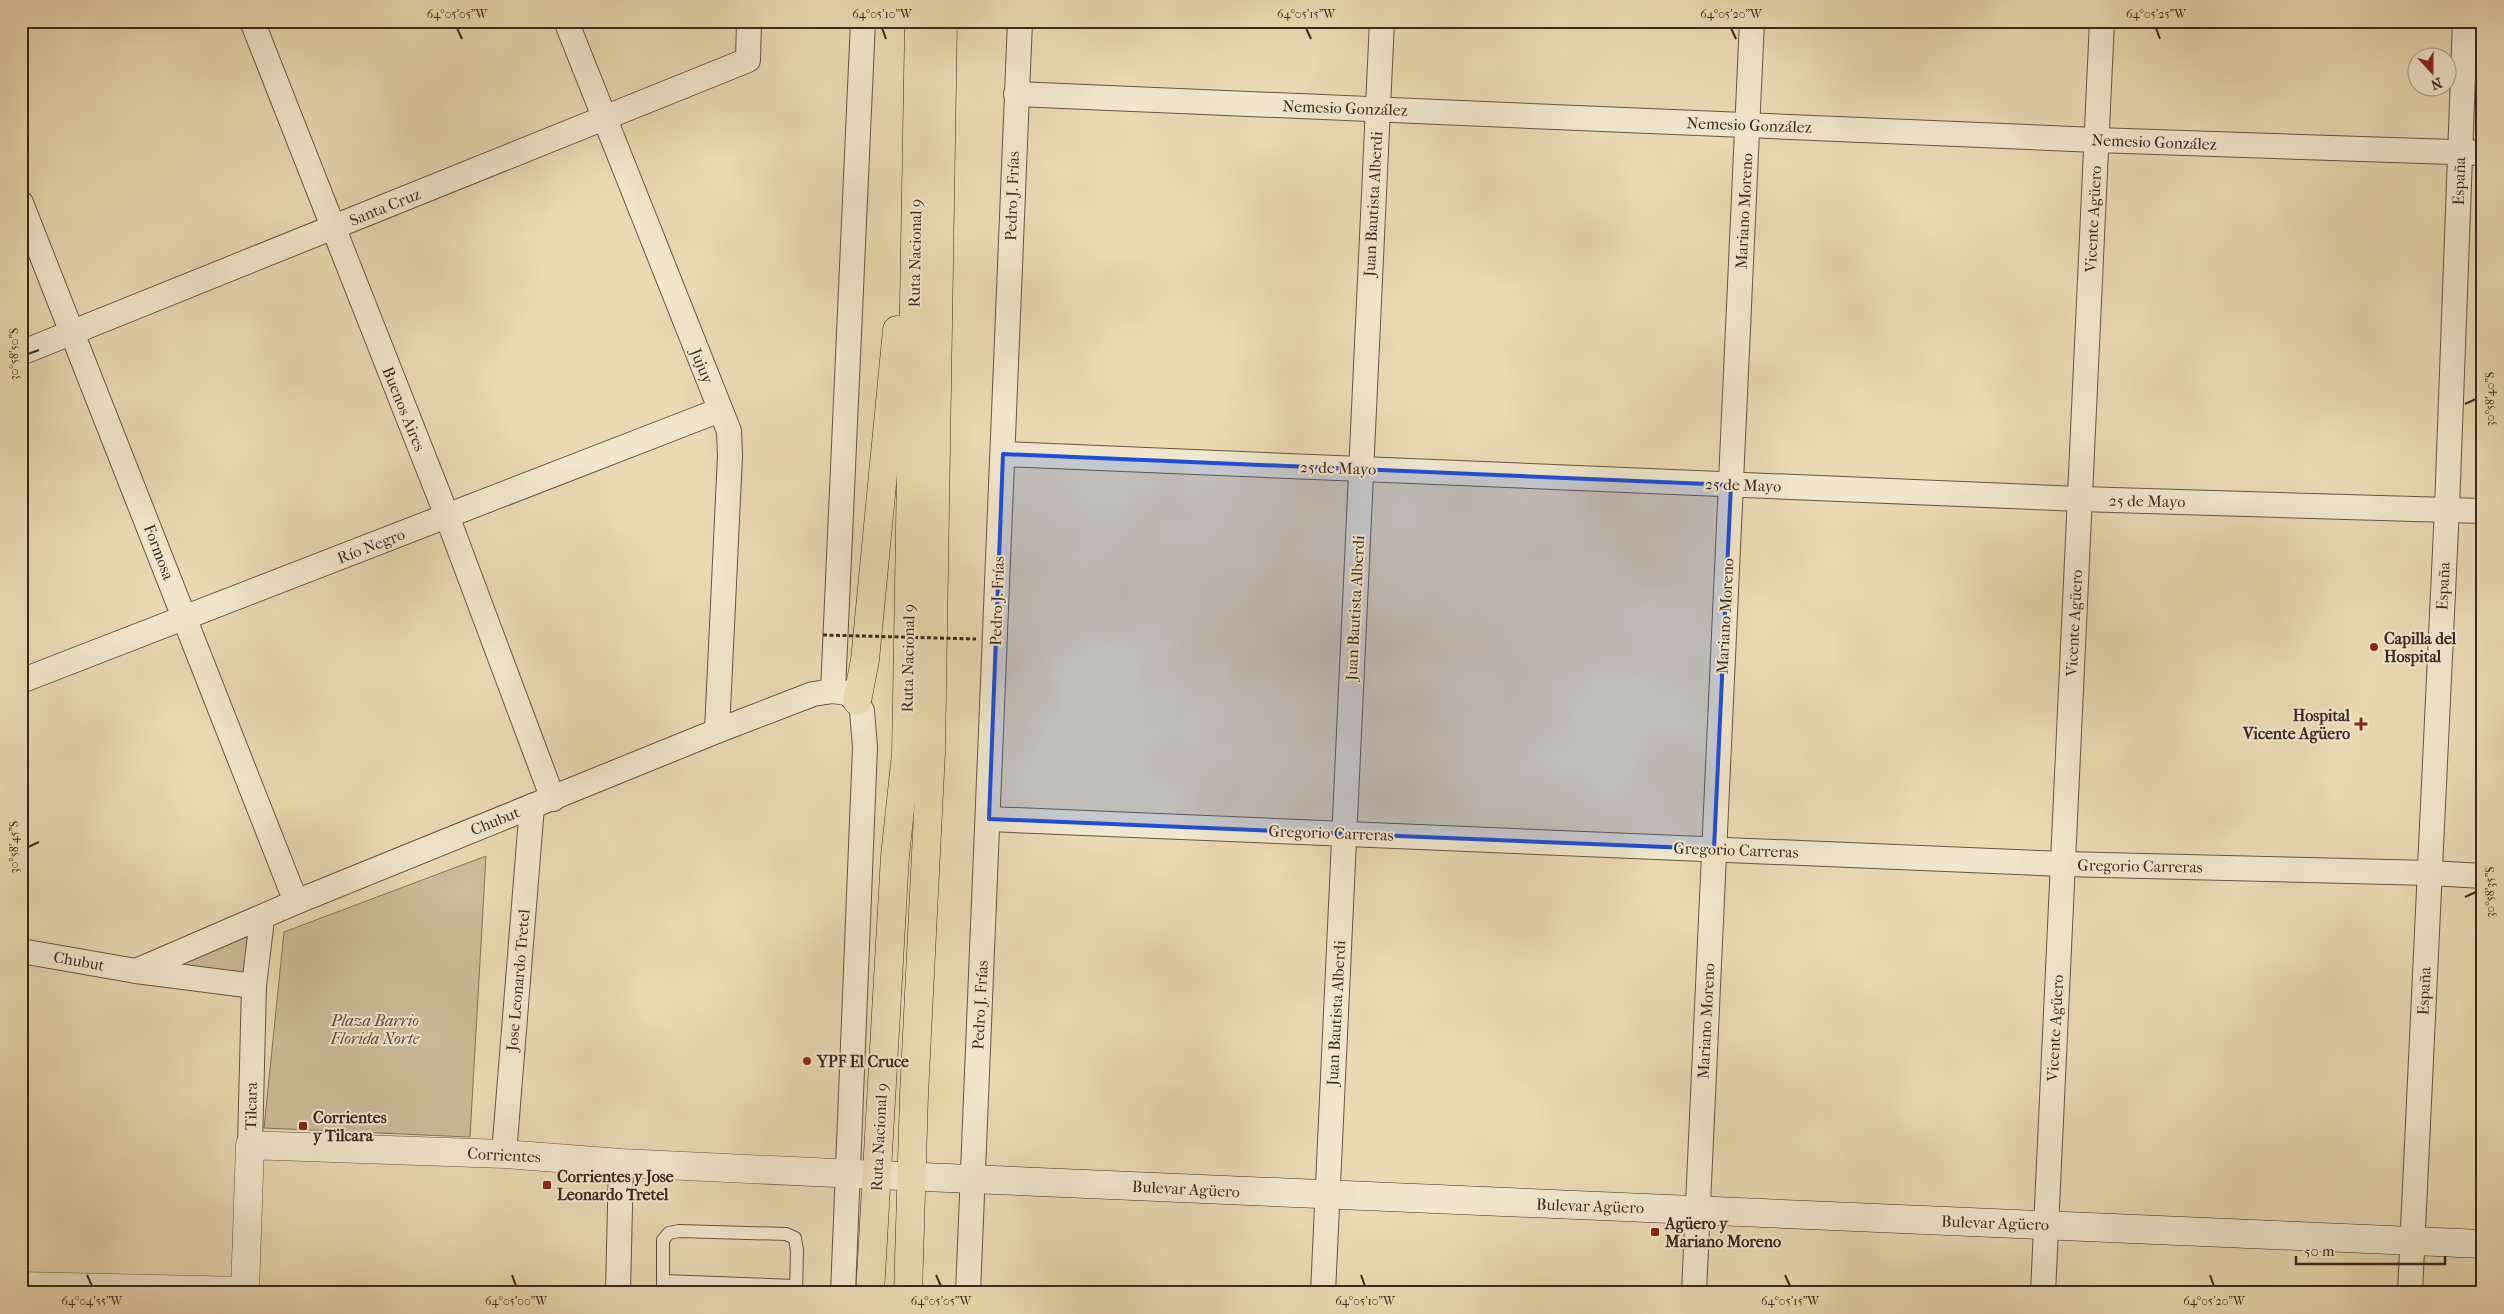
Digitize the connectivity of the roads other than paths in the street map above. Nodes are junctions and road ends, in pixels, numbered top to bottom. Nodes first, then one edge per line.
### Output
1 (252, 21) edge
2 (566, 21) edge
3 (748, 21) edge
4 (863, 21) edge
5 (919, 21) edge
6 (942, 21) edge
7 (1020, 21) edge
8 (1382, 21) edge
9 (1752, 21) edge
10 (2102, 21) edge
11 (2465, 21) edge
12 (1016, 94) junction
13 (1378, 110) junction
14 (603, 118) junction
15 (1748, 125) junction
16 (2096, 140) junction
17 (2471, 152) edge
18 (916, 200) junction
19 (21, 203) edge
20 (332, 228) junction
21 (72, 332) junction
22 (21, 353) edge
23 (720, 410) junction
24 (1003, 454) junction
25 (1361, 469) junction
26 (1731, 485) junction
27 (2080, 500) junction
28 (2447, 508) junction
29 (2483, 511) edge
30 (447, 516) junction
31 (185, 619) junction
32 (21, 681) edge
33 (845, 696) junction
34 (717, 731) junction
35 (543, 803) junction
36 (989, 818) junction
37 (1344, 834) junction
38 (1714, 849) junction
39 (2063, 864) junction
40 (2430, 873) junction
41 (2483, 876) edge
42 (296, 902) junction
43 (262, 919) junction
44 (21, 951) edge
45 (136, 972) junction
46 (254, 986) junction
47 (250, 1145) junction
48 (504, 1154) junction
49 (621, 1163) junction
50 (848, 1172) junction
51 (877, 1175) junction
52 (911, 1176) junction
53 (971, 1180) junction
54 (1328, 1195) junction
55 (1697, 1211) junction
56 (2046, 1225) junction
57 (2412, 1241) junction
58 (2483, 1244) edge
59 (21, 1286) edge
60 (663, 1287) edge
61 (796, 1289) edge
62 (245, 1292) edge
63 (618, 1293) edge
64 (843, 1293) edge
65 (870, 1293) edge
66 (908, 1293) edge
67 (968, 1293) edge
68 (1323, 1293) edge
69 (1694, 1293) edge
70 (2043, 1293) edge
71 (2410, 1293) edge

1 - 20 street, Buenos Aires
2 - 14 street, Jujuy
3 - 14 street, Santa Cruz
4 - 33 street
5 - 18 highway, Ruta Nacional 9
6 - 52 highway, Ruta Nacional 9
7 - 12 street, Pedro J. Frías
8 - 13 street, Juan Bautista Alberdi
9 - 15 street, Mariano Moreno
10 - 16 street, Vicente Agüero
11 - 17 street, España
12 - 13 street, Nemesio González
12 - 24 street, Pedro J. Frías
13 - 15 street, Nemesio González
13 - 25 street, Juan Bautista Alberdi
14 - 20 street, Santa Cruz
14 - 23 street, Jujuy
15 - 16 street, Nemesio González
15 - 26 street, Mariano Moreno
16 - 17 street, Nemesio González
16 - 27 street, Vicente Agüero
17 - 28 street, España
18 - 33 highway
18 - 51 highway, Ruta Nacional 9
19 - 21 street, Formosa
20 - 21 street, Santa Cruz
20 - 30 street, Buenos Aires
21 - 22 street, Santa Cruz
21 - 31 street, Formosa
23 - 30 street, Río Negro
23 - 34 street, Jujuy
24 - 25 street, 25 de Mayo
24 - 36 street, Pedro J. Frías
25 - 26 street, 25 de Mayo
25 - 37 street, Juan Bautista Alberdi
26 - 27 street, 25 de Mayo
26 - 38 street, Mariano Moreno
27 - 28 street, 25 de Mayo
27 - 39 street, Vicente Agüero
28 - 29 street, 25 de Mayo
28 - 40 street, España
30 - 31 street, Río Negro
30 - 35 street, Buenos Aires
31 - 32 street, Río Negro
31 - 42 street, Formosa
33 - 34 street, Chubut
33 - 50 street
34 - 35 street, Chubut
35 - 42 street, Chubut
35 - 48 street, Jose Leonardo Tretel
36 - 37 street, Gregorio Carreras
36 - 53 street, Pedro J. Frías
37 - 38 street, Gregorio Carreras
37 - 54 street, Juan Bautista Alberdi
38 - 39 street, Gregorio Carreras
38 - 55 street, Mariano Moreno
39 - 40 street, Gregorio Carreras
39 - 56 street, Vicente Agüero
40 - 41 street, Gregorio Carreras
40 - 57 street, España
42 - 43 street, Chubut
43 - 45 street, Chubut
43 - 46 street, Tilcara
44 - 45 street, Chubut
45 - 46 street, Chubut
46 - 47 street, Tilcara
47 - 48 main road, Corrientes
47 - 62 main road, Tilcara
48 - 49 main road, Corrientes
49 - 50 main road, Corrientes
49 - 63 street
50 - 51 main road, Bulevar Agüero
50 - 64 street
51 - 52 main road, Bulevar Agüero
51 - 65 highway, Ruta Nacional 9
52 - 53 main road, Bulevar Agüero
52 - 66 highway, Ruta Nacional 9
53 - 54 main road, Bulevar Agüero
53 - 67 street, Pedro J. Frías
54 - 55 main road, Bulevar Agüero
54 - 68 street, Juan Bautista Alberdi
55 - 56 main road, Bulevar Agüero
55 - 69 street, Mariano Moreno
56 - 57 main road, Bulevar Agüero
56 - 70 street, Vicente Agüero
57 - 58 main road, Bulevar Agüero
57 - 71 street, España
59 - 62 main road
60 - 61 lane
60 - 61 lane

